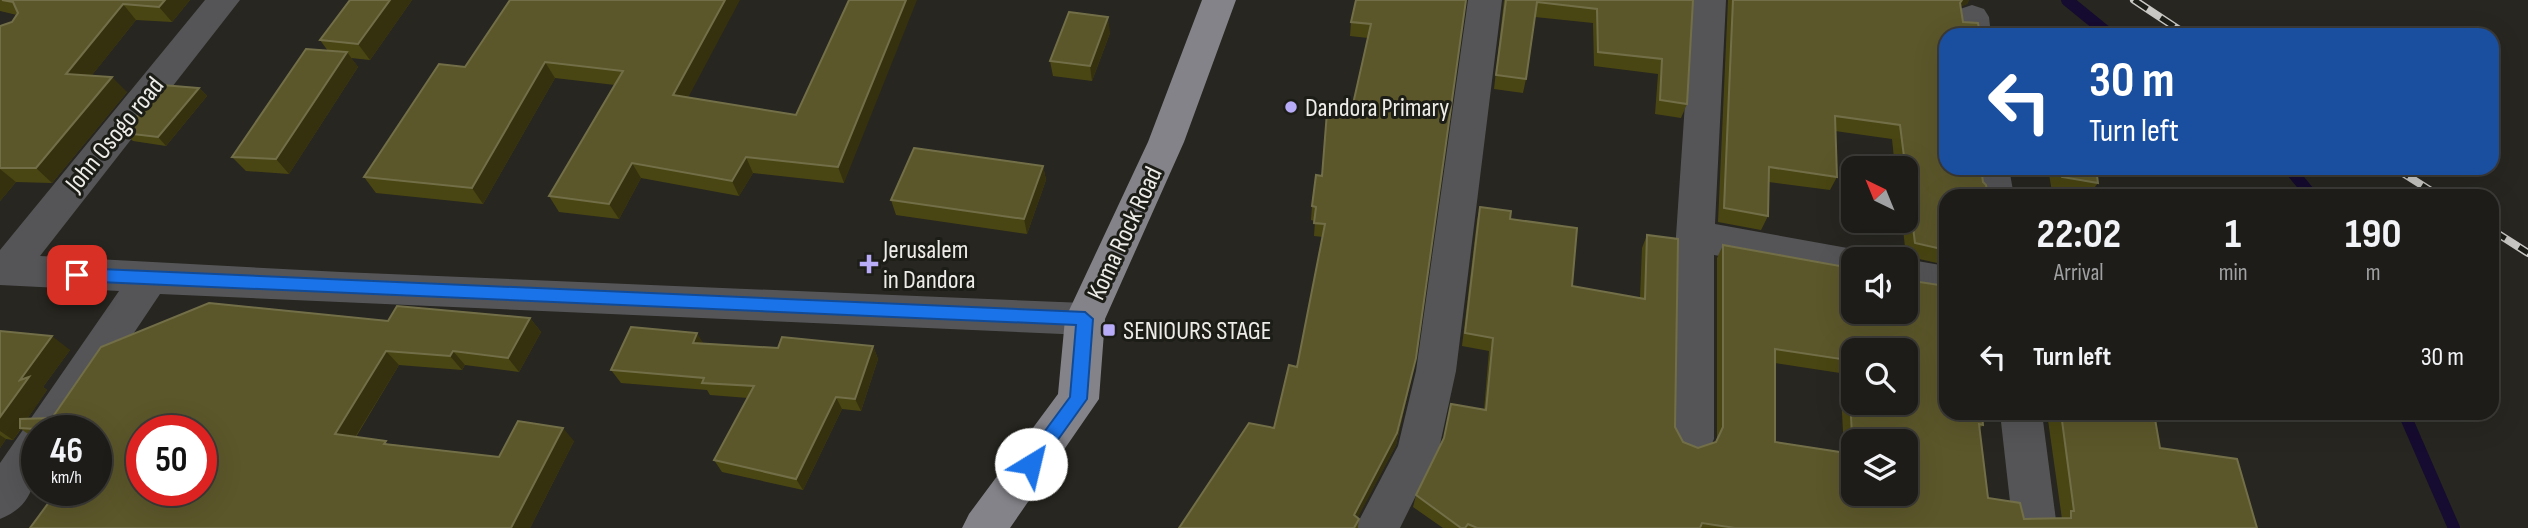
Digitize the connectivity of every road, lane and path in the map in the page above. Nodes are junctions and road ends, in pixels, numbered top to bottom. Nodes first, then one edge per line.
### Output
1 (223, 0) edge
2 (1219, 0) edge
3 (1485, 0) edge
4 (1709, 0) edge
5 (1695, 236) junction
6 (1841, 263) edge
7 (3, 270) edge
8 (1918, 277) edge
9 (149, 279) junction
10 (1939, 281) edge
11 (1085, 319) junction
12 (56, 415) edge
13 (2022, 420) edge
14 (1693, 439) dead end
15 (21, 468) edge
16 (0, 499) edge
17 (984, 528) edge
18 (1377, 528) edge
19 (2035, 528) edge

1 - 7 street, John Osogo road
2 - 11 main road, Koma Rock Road
3 - 18 street
4 - 5 street
5 - 6 street
5 - 14 street
7 - 9 street
8 - 10 street
9 - 11 street
9 - 12 street
11 - 17 main road, Koma Rock Road
13 - 19 street
15 - 16 street

